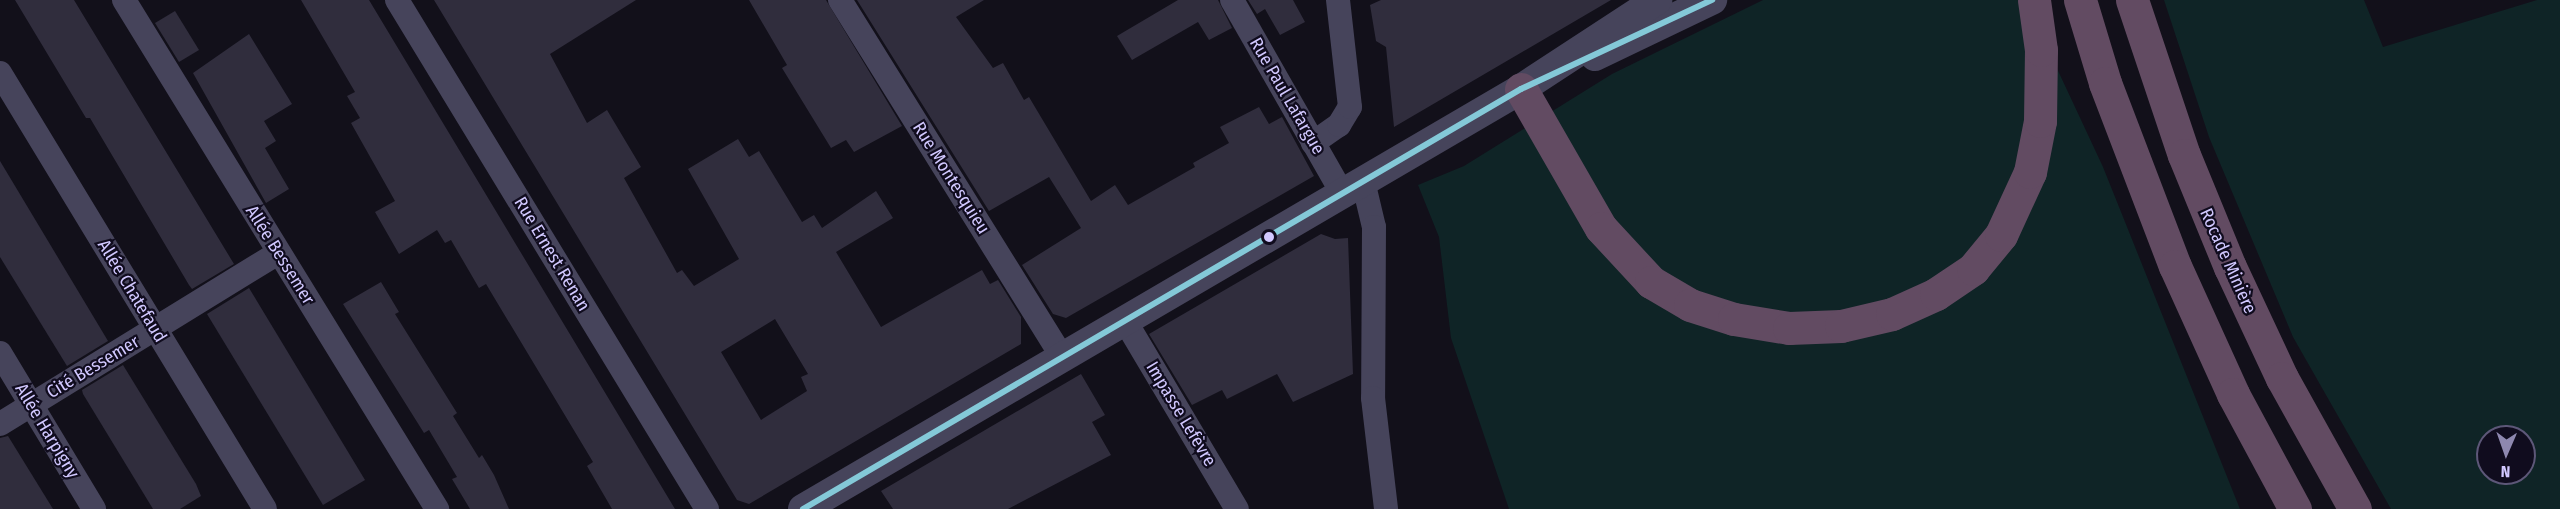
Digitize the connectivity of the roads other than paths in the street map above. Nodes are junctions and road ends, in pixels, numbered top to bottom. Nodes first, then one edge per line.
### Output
1 (124, 0) edge
2 (397, 0) edge
3 (840, 0) edge
4 (1232, 0) edge
5 (1338, 0) edge
6 (1657, 0) edge
7 (1712, 0) edge
8 (2034, 0) edge
9 (2080, 0) edge
10 (2132, 0) edge
11 (0, 72) edge
12 (1521, 89) junction
13 (1314, 143) junction
14 (1352, 187) junction
15 (278, 253) junction
16 (1124, 319) junction
17 (155, 329) junction
18 (0, 353) edge
19 (1062, 356) junction
20 (31, 405) junction
21 (0, 424) edge
22 (94, 509) edge
23 (265, 509) edge
24 (437, 509) edge
25 (707, 509) edge
26 (803, 509) edge
27 (1237, 509) edge
28 (1386, 509) edge
29 (2295, 509) edge
30 (2355, 509) edge

1 - 15 street, Allée Bessemer
2 - 25 street, Rue Ernest Renan
3 - 19 street, Rue Montesquieu
4 - 13 street, Rue Paul Lafargue
5 - 13 street
6 - 12 street
7 - 12 street
8 - 12 highway
9 - 29 highway
10 - 30 highway, Rocade Minière
11 - 17 street, Allée Chatefaud
12 - 14 street
13 - 14 street, Rue Paul Lafargue
14 - 16 street
14 - 28 street, Rue Paul Lafargue
15 - 17 street, Cité Bessemer
15 - 24 street, Allée Bessemer
16 - 19 street
16 - 27 street, Impasse Lefèvre
17 - 20 street, Cité Bessemer
17 - 23 street, Allée Chatefaud
18 - 20 street, Allée Harpigny
19 - 26 street
20 - 21 street, Cité Bessemer
20 - 22 street, Allée Harpigny

